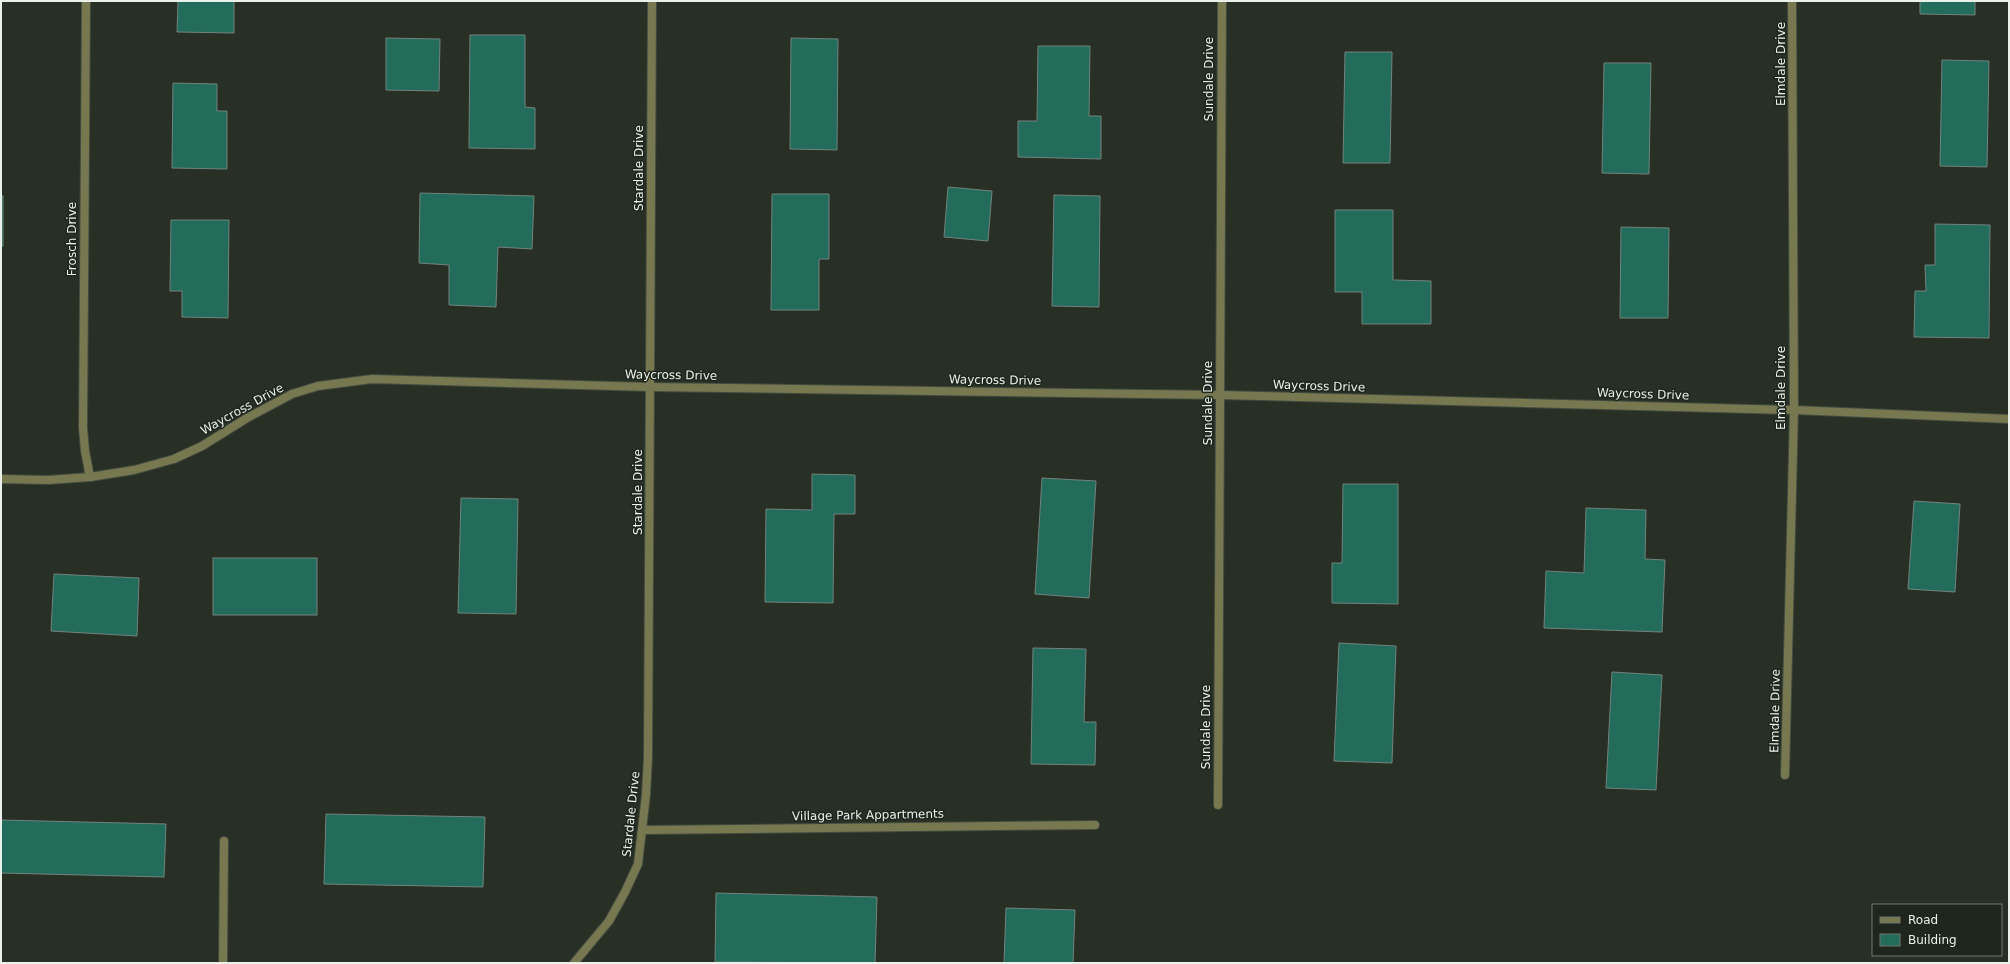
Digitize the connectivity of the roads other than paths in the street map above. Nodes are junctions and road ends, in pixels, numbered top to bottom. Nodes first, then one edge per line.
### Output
1 (86, 1) edge
2 (652, 1) edge
3 (1222, 1) edge
4 (1792, 1) edge
5 (650, 387) junction
6 (1220, 395) junction
7 (1794, 410) junction
8 (2009, 419) edge
9 (90, 477) junction
10 (1, 479) edge
11 (1785, 774) dead end
12 (1218, 805) dead end
13 (1095, 825) dead end
14 (642, 830) junction
15 (224, 841) dead end
16 (223, 963) edge
17 (574, 963) edge

1 - 9 street, Frosch Drive
2 - 5 street, Stardale Drive
3 - 6 street, Sundale Drive
4 - 7 street, Elmdale Drive
5 - 6 street, Waycross Drive
5 - 9 street, Waycross Drive
5 - 14 street, Stardale Drive
6 - 7 street, Waycross Drive
6 - 12 street, Sundale Drive
7 - 8 street, Waycross Drive
7 - 11 street, Elmdale Drive
9 - 10 street, Waycross Drive
13 - 14 street, Village Park Appartments
14 - 17 street, Stardale Drive
15 - 16 street

